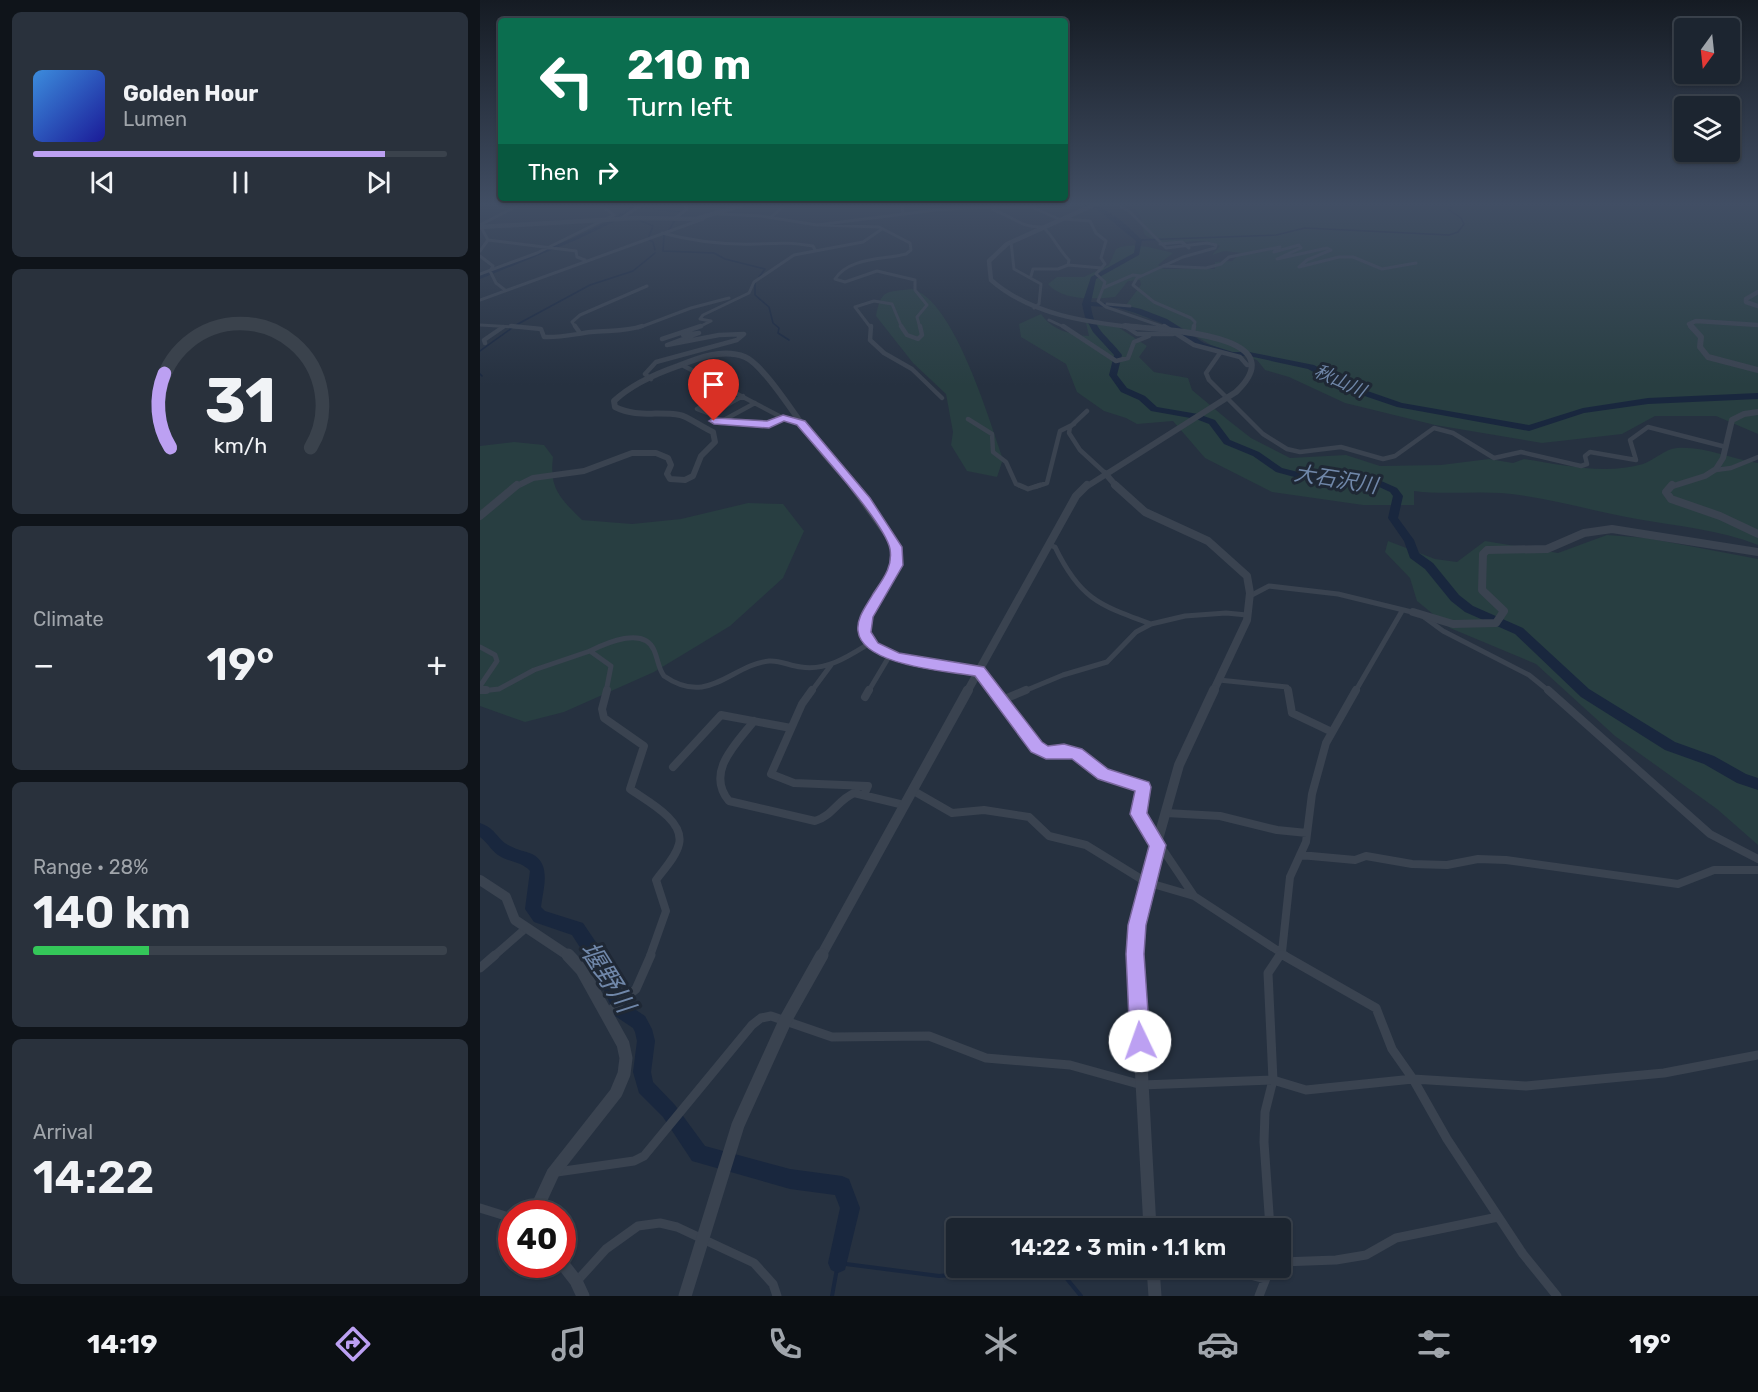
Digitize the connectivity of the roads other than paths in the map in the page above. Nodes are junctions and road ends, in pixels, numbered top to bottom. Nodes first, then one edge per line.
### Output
1 (490, 263) edge
2 (511, 263) edge
3 (576, 263) edge
4 (781, 263) edge
5 (862, 263) edge
6 (989, 263) edge
7 (1012, 263) edge
8 (1105, 263) edge
9 (1169, 263) edge
10 (1222, 263) edge
11 (1303, 263) edge
12 (1314, 263) edge
13 (1369, 263) edge
14 (1413, 263) edge
15 (1068, 265) joint
16 (1163, 266) junction
17 (1102, 268) junction
18 (490, 272) junction
19 (480, 274) edge
20 (1031, 276) junction
21 (1142, 276) junction
22 (647, 286) dead end
23 (1103, 288) junction
24 (505, 290) junction
25 (1758, 292) edge
26 (744, 296) junction
27 (480, 300) edge
28 (1104, 305) junction
29 (1130, 306) dead end
30 (1758, 306) edge
31 (1034, 308) junction
32 (1049, 320) dead end
33 (1122, 324) junction
34 (480, 325) edge
35 (1758, 325) edge
36 (503, 327) junction
37 (580, 333) junction
38 (1191, 333) junction
39 (1173, 334) junction
40 (1149, 336) junction
41 (485, 343) dead end
42 (1220, 353) junction
43 (682, 365) junction
44 (1252, 365) junction
45 (1758, 370) edge
46 (651, 379) junction
47 (732, 390) junction
48 (743, 396) junction
49 (942, 398) dead end
50 (1227, 398) junction
51 (755, 403) junction
52 (1087, 411) dead end
53 (1758, 412) edge
54 (710, 414) junction
55 (783, 418) junction
56 (968, 419) dead end
57 (722, 421) junction
58 (801, 423) junction
59 (1074, 424) junction
60 (1726, 447) junction
61 (1758, 458) edge
62 (1716, 470) junction
63 (1105, 473) junction
64 (480, 516) edge
65 (1758, 534) edge
66 (1049, 545) junction
67 (1758, 552) edge
68 (1250, 596) junction
69 (1402, 611) junction
70 (1413, 612) junction
71 (1247, 615) junction
72 (1151, 624) junction
73 (870, 643) junction
74 (480, 647) edge
75 (590, 651) junction
76 (890, 655) junction
77 (831, 665) junction
78 (980, 671) junction
79 (1219, 680) junction
80 (480, 687) edge
81 (865, 697) dead end
82 (1000, 701) junction
83 (754, 721) junction
84 (790, 728) junction
85 (1332, 732) junction
86 (674, 767) dead end
87 (912, 790) junction
88 (864, 795) junction
89 (904, 805) junction
90 (1167, 813) junction
91 (1307, 833) junction
92 (1157, 845) junction
93 (1300, 855) junction
94 (1758, 859) edge
95 (1758, 870) edge
96 (480, 880) edge
97 (1146, 882) junction
98 (1194, 896) junction
99 (526, 928) junction
100 (1282, 952) junction
101 (480, 968) edge
102 (608, 1012) junction
103 (786, 1019) junction
104 (1758, 1054) edge
105 (1413, 1079) junction
106 (1273, 1080) junction
107 (1143, 1085) junction
108 (554, 1173) junction
109 (540, 1200) edge
110 (480, 1208) edge
111 (498, 1214) edge
112 (1498, 1217) junction
113 (1150, 1218) edge
114 (1269, 1218) edge
115 (701, 1240) junction
116 (1291, 1262) edge
117 (574, 1278) edge
118 (1154, 1278) edge
119 (1261, 1278) edge
120 (1265, 1279) joint
121 (576, 1281) junction
122 (583, 1296) edge
123 (685, 1296) edge
124 (777, 1296) edge
125 (1155, 1296) edge
126 (1259, 1296) edge
127 (1557, 1296) edge

1 - 18 street
2 - 18 street
3 - 24 street
4 - 26 street
5 - 49 street
6 - 31 street
7 - 20 street
8 - 17 street
9 - 16 street
10 - 16 street
11 - 12 street
13 - 14 street
15 - 17 street
15 - 20 street
16 - 21 street
17 - 23 street
18 - 19 street
18 - 24 street
20 - 31 street
21 - 23 street
21 - 38 street
22 - 37 street
23 - 28 street
24 - 27 street
25 - 30 street
26 - 37 street
26 - 46 street
28 - 29 street
28 - 39 street
31 - 33 street
32 - 40 street
33 - 38 street
33 - 40 street
34 - 36 street
35 - 45 street
36 - 37 street
36 - 41 street
38 - 44 street
39 - 40 street
39 - 42 street
42 - 44 street
42 - 50 street
43 - 46 street
43 - 47 street
43 - 58 street
44 - 50 street
46 - 64 street
47 - 48 street
47 - 54 street
48 - 51 street
48 - 54 street
50 - 60 street
50 - 63 street
51 - 55 street
51 - 57 street
52 - 59 street
53 - 60 street
54 - 57 street
55 - 57 street
55 - 58 street
56 - 59 street
58 - 73 street
59 - 63 street
60 - 62 street
61 - 62 street
62 - 65 street
63 - 66 street
63 - 68 street
66 - 72 street
66 - 78 street
67 - 70 street
68 - 69 street
68 - 71 street
69 - 70 street
69 - 85 street
70 - 94 street
71 - 72 street
71 - 79 street
72 - 82 street
73 - 76 street
73 - 77 street
74 - 80 street
75 - 77 street
75 - 80 street
75 - 102 street
76 - 78 street
76 - 81 street
77 - 84 street
78 - 82 street
78 - 87 street
79 - 85 street
79 - 90 street
82 - 92 street
83 - 84 street
83 - 86 street
83 - 88 street
84 - 88 street
85 - 91 street
87 - 89 street
87 - 97 street
88 - 89 street
89 - 103 street
90 - 91 street
90 - 92 street
91 - 93 street
92 - 97 street
92 - 98 street
93 - 95 street
93 - 100 street
96 - 99 street
97 - 98 street
97 - 107 street
98 - 100 street
99 - 101 street
99 - 102 street
100 - 105 street
100 - 106 street
102 - 108 street
103 - 107 street
103 - 108 street
103 - 115 street
104 - 105 street
105 - 106 street
105 - 112 street
106 - 107 street
106 - 114 street
107 - 113 street
108 - 109 street
110 - 111 street
112 - 116 street
112 - 127 street
115 - 121 street
115 - 123 street
115 - 124 street
117 - 121 street
118 - 125 street
119 - 120 street
120 - 126 street
121 - 122 street

